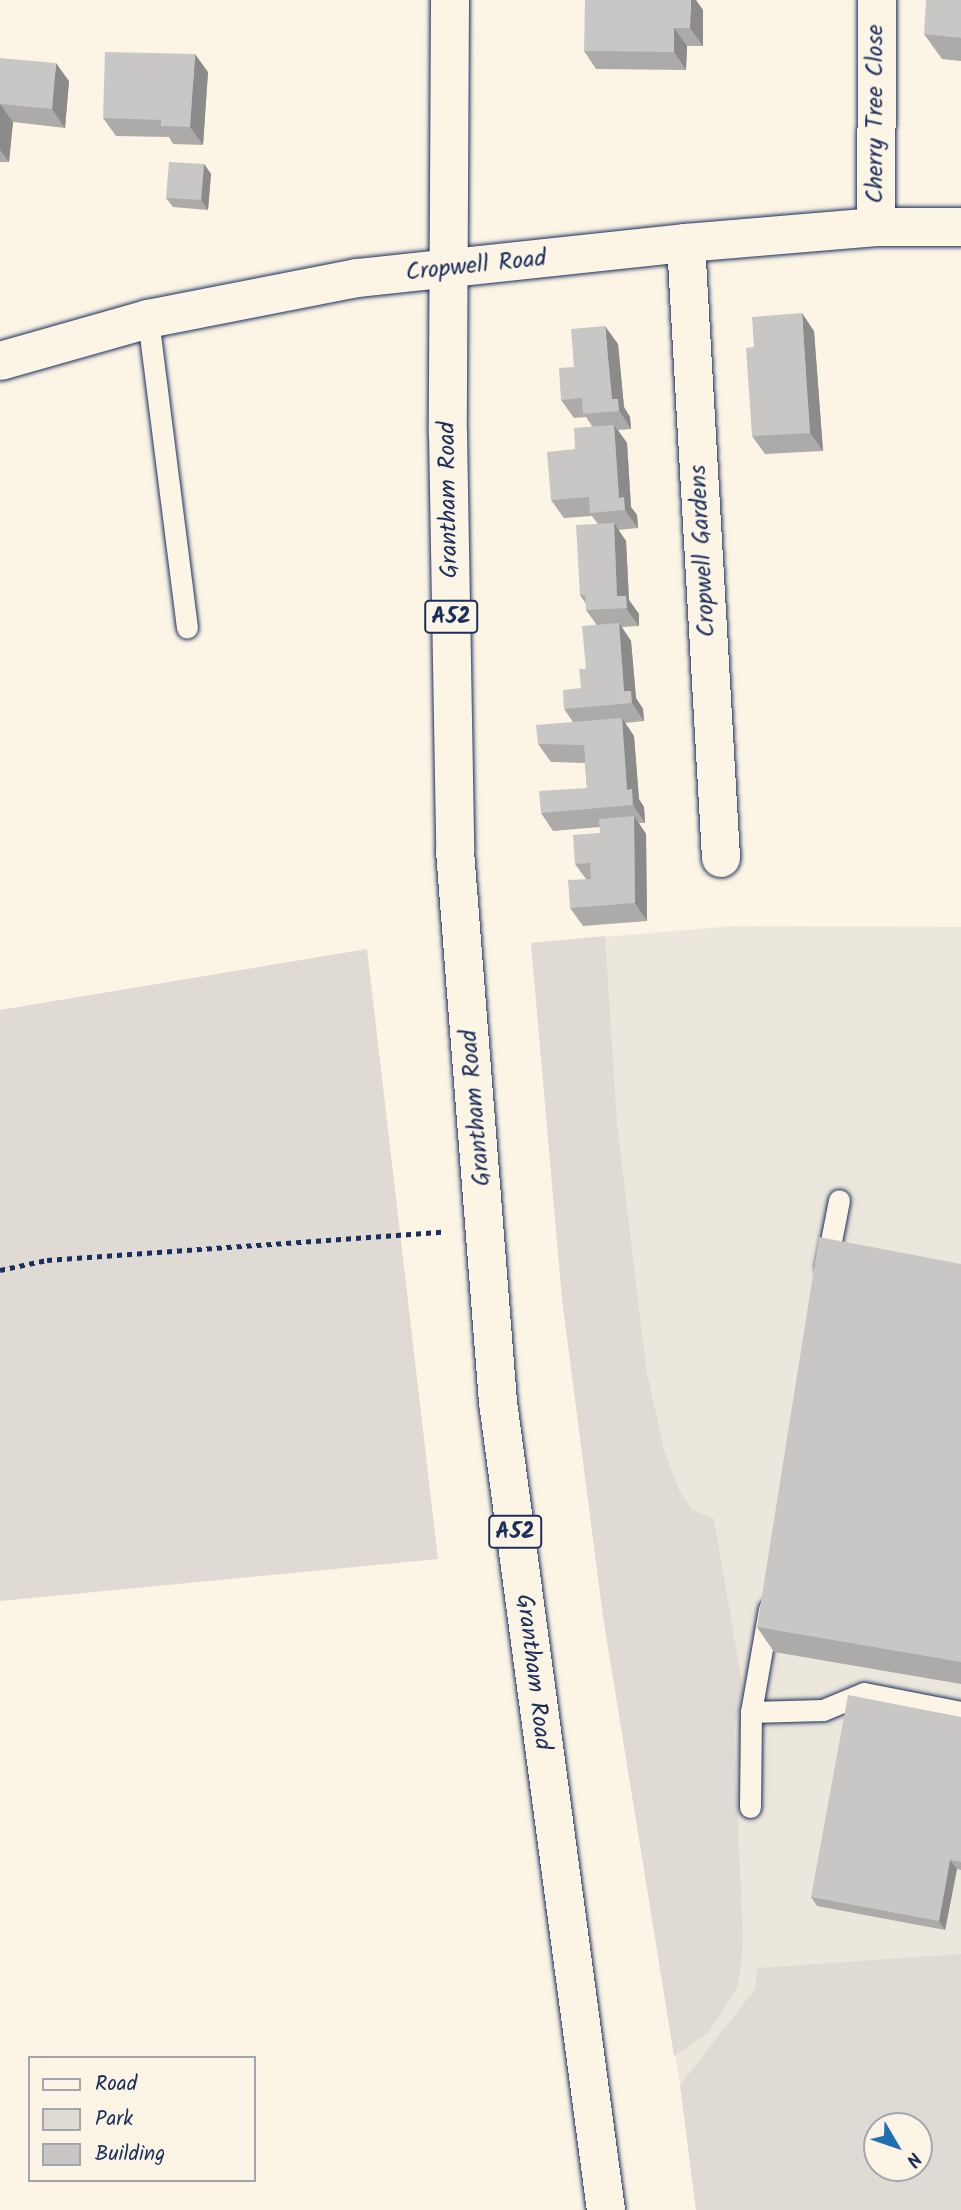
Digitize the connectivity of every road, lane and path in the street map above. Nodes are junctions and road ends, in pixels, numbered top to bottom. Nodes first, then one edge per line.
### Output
1 (450, 0) edge
2 (877, 0) edge
3 (876, 227) junction
4 (961, 227) edge
5 (686, 243) junction
6 (447, 267) junction
7 (148, 319) junction
8 (0, 361) edge
9 (187, 628) dead end
10 (721, 858) dead end
11 (839, 1200) dead end
12 (486, 1228) junction
13 (0, 1270) edge
14 (821, 1293) edge
15 (772, 1583) edge
16 (751, 1712) junction
17 (961, 1712) edge
18 (750, 1807) dead end
19 (606, 2210) edge

1 - 6 main road, Grantham Road / A52
2 - 3 main road, Cherry Tree Close
3 - 4 main road, Cropwell Road
3 - 5 main road, Cropwell Road
5 - 6 main road, Cropwell Road
5 - 10 main road, Cropwell Gardens
6 - 7 main road, Cropwell Road
6 - 12 main road, Grantham Road / A52
7 - 8 main road, Cropwell Road
7 - 9 lane
11 - 14 lane
12 - 13 path
12 - 19 main road, Grantham Road / A52
15 - 16 lane
16 - 17 lane
16 - 18 lane

